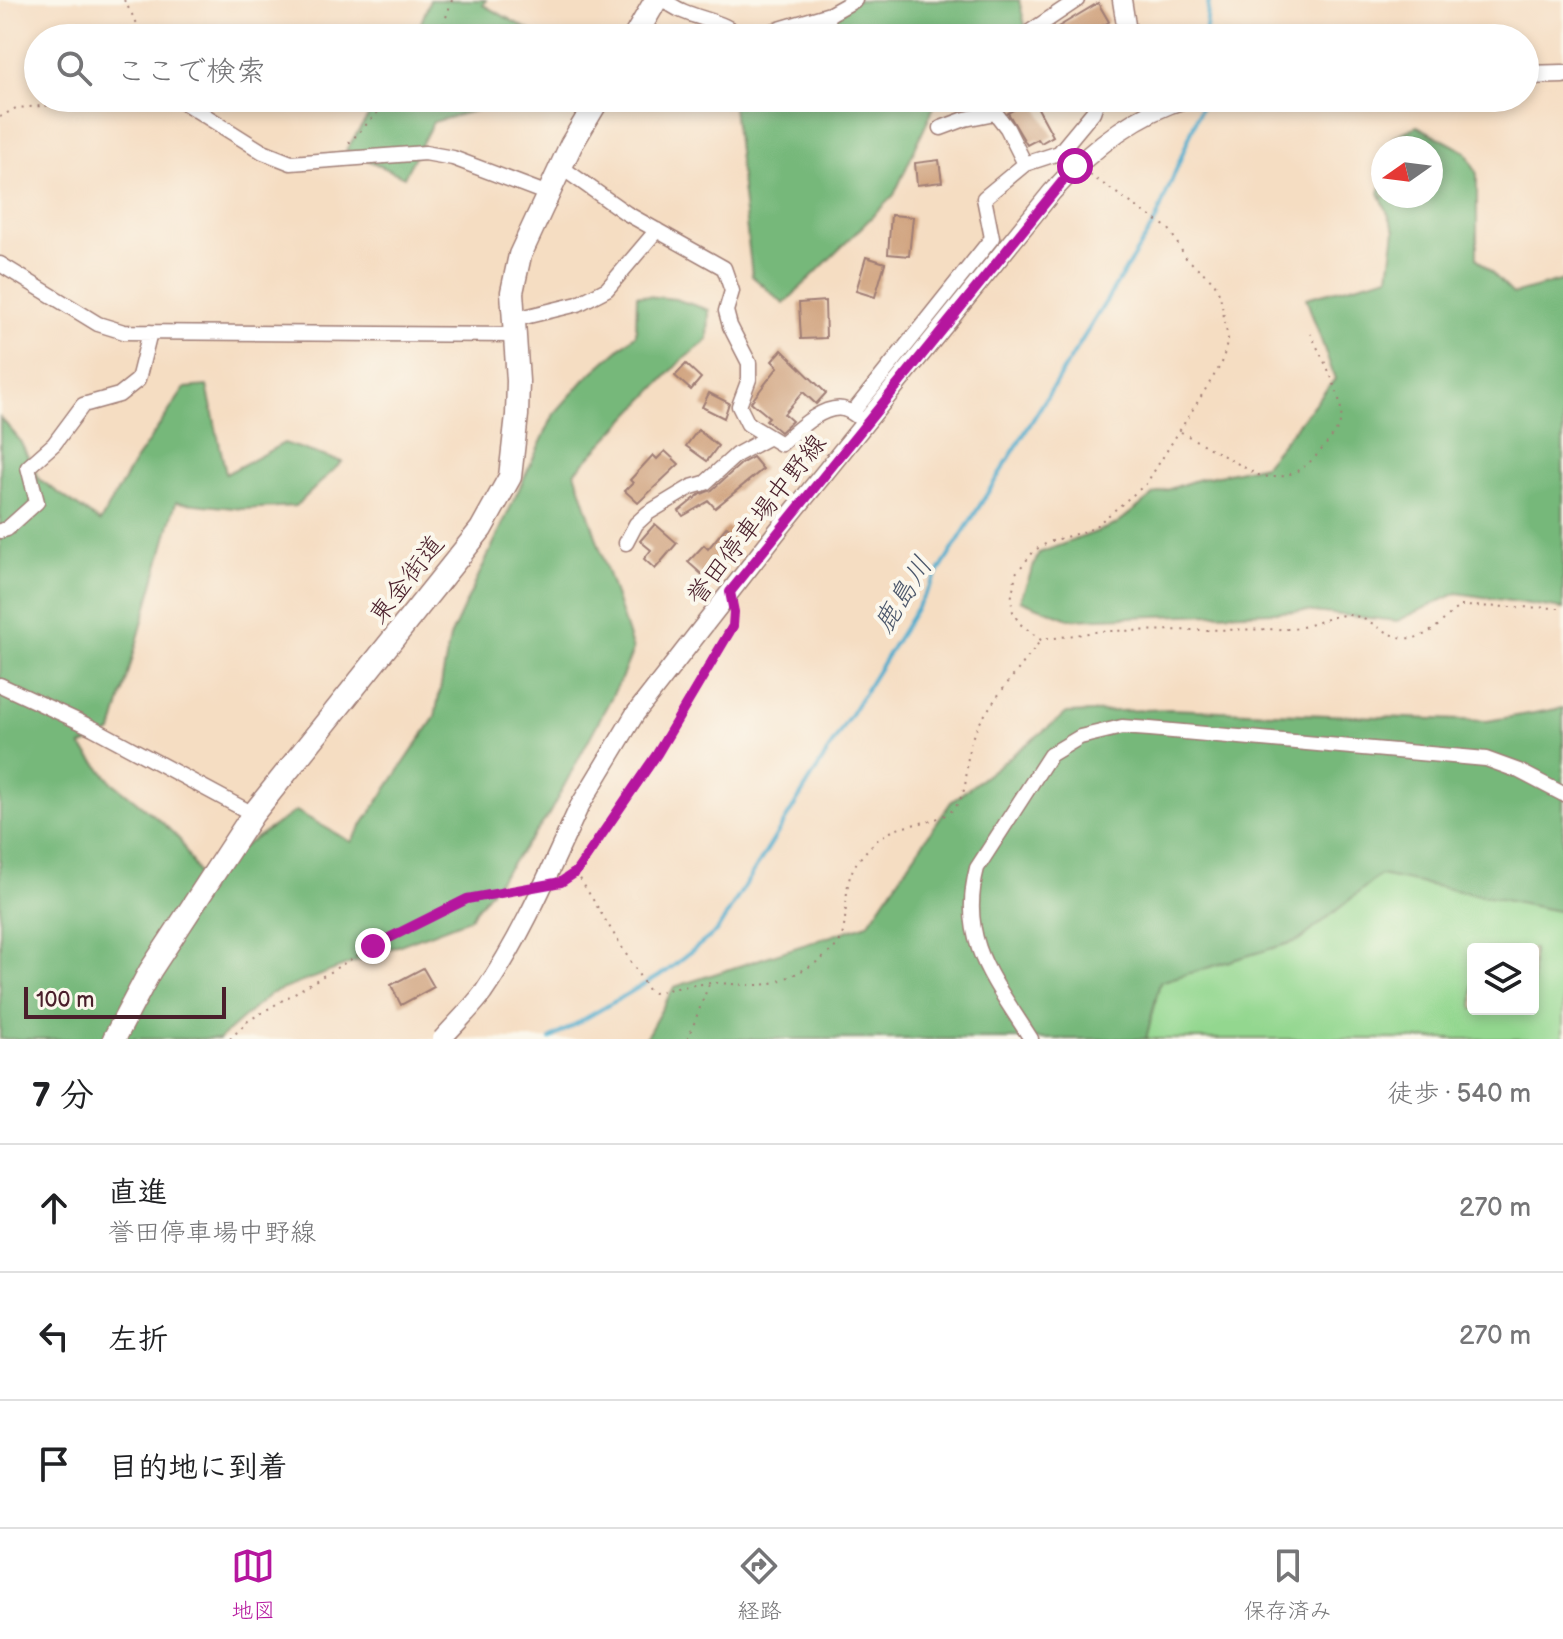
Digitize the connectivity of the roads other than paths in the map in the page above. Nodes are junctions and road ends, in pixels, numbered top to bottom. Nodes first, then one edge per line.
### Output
1 (855, 0) edge
2 (1077, 0) edge
3 (1122, 0) edge
4 (670, 2) edge
5 (830, 14) junction
6 (648, 24) edge
7 (716, 24) edge
8 (796, 24) edge
9 (826, 24) edge
10 (1041, 24) edge
11 (1126, 24) edge
12 (1563, 74) edge
13 (1539, 75) edge
14 (199, 112) edge
15 (591, 112) edge
16 (1093, 112) edge
17 (1146, 112) edge
18 (995, 113) joint
19 (941, 128) dead end
20 (1059, 153) junction
21 (1025, 164) junction
22 (1075, 166) junction
23 (561, 167) junction
24 (548, 194) junction
25 (657, 230) junction
26 (0, 264) edge
27 (513, 327) junction
28 (150, 332) junction
29 (859, 418) junction
30 (769, 437) junction
31 (0, 531) edge
32 (626, 543) dead end
33 (0, 685) edge
34 (1563, 794) edge
35 (253, 814) junction
36 (114, 1039) edge
37 (442, 1039) edge
38 (1031, 1039) edge

1 - 5 street
2 - 10 street
3 - 11 main road
4 - 6 highway
4 - 7 street
5 - 8 street
5 - 9 street
12 - 13 main road
14 - 24 street
15 - 23 highway, 東金街道
16 - 20 street
17 - 22 main road, 誉田停車場中野線
18 - 19 street
18 - 21 street
20 - 21 street
20 - 22 street
21 - 29 street
22 - 29 main road, 誉田停車場中野線
23 - 24 highway, 東金街道
23 - 25 street
24 - 27 highway, 東金街道
25 - 27 street
25 - 30 street
26 - 28 street
27 - 28 street
27 - 35 highway, 東金街道
28 - 31 street
29 - 30 street
29 - 37 main road, 誉田停車場中野線, bridge
30 - 32 street
33 - 35 street
34 - 38 street
35 - 36 highway, 東金街道

